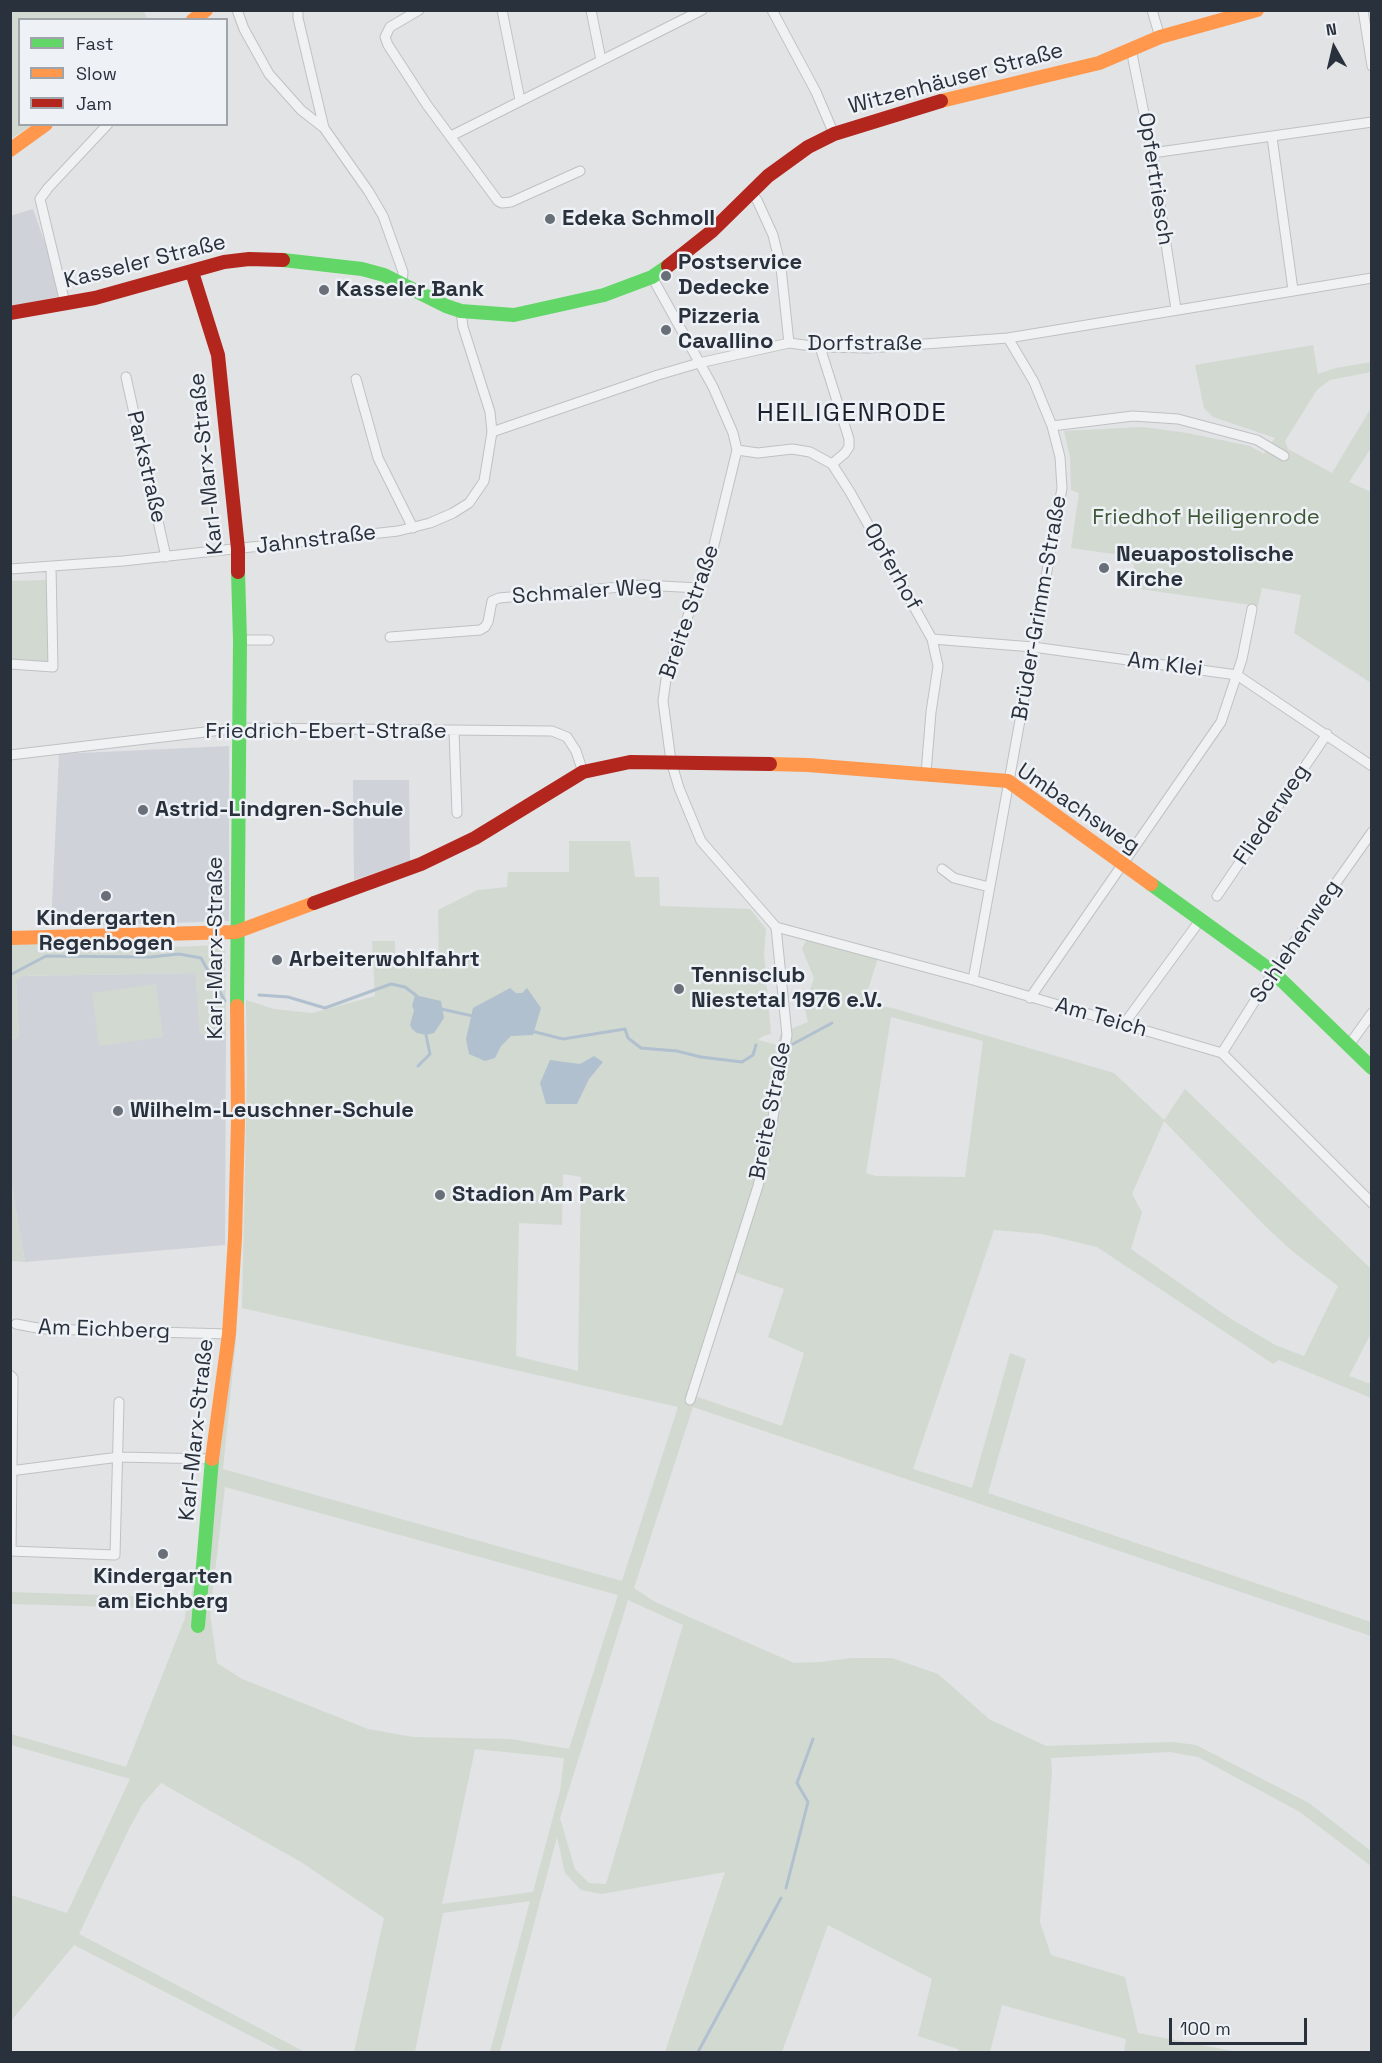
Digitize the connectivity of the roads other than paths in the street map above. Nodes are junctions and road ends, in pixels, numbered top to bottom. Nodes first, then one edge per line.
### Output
1 (237, 10) edge
2 (298, 10) edge
3 (419, 10) edge
4 (502, 10) edge
5 (591, 10) edge
6 (679, 10) edge
7 (702, 10) edge
8 (772, 10) edge
9 (1152, 10) edge
10 (1257, 10) edge
11 (1363, 10) edge
12 (681, 21) junction
13 (1160, 37) junction
14 (1131, 49) junction
15 (601, 60) junction
16 (1371, 66) edge
17 (520, 99) junction
18 (1371, 122) edge
19 (43, 126) edge
20 (106, 126) edge
21 (324, 128) junction
22 (834, 134) junction
23 (451, 136) junction
24 (1272, 138) junction
25 (10, 150) edge
26 (1152, 153) junction
27 (580, 171) dead end
28 (751, 193) junction
29 (192, 272) junction
30 (652, 276) junction
31 (1371, 278) edge
32 (402, 284) junction
33 (1293, 291) junction
34 (65, 303) junction
35 (1176, 309) junction
36 (461, 312) junction
37 (10, 313) edge
38 (1008, 338) junction
39 (789, 343) junction
40 (820, 347) junction
41 (699, 363) junction
42 (126, 377) dead end
43 (356, 379) dead end
44 (1052, 426) junction
45 (492, 432) junction
46 (737, 450) junction
47 (1284, 456) dead end
48 (832, 464) junction
49 (413, 528) junction
50 (238, 549) junction
51 (166, 557) junction
52 (51, 567) junction
53 (10, 569) edge
54 (699, 588) junction
55 (1252, 609) dead end
56 (390, 637) dead end
57 (932, 639) junction
58 (240, 640) junction
59 (269, 640) dead end
60 (1033, 647) junction
61 (10, 664) edge
62 (1237, 675) junction
63 (239, 728) junction
64 (454, 731) junction
65 (1327, 734) junction
66 (10, 755) edge
67 (671, 761) junction
68 (1371, 766) edge
69 (583, 772) junction
70 (926, 773) junction
71 (1008, 781) junction
72 (458, 813) dead end
73 (1370, 835) edge
74 (1122, 864) junction
75 (942, 869) dead end
76 (989, 887) junction
77 (1217, 896) dead end
78 (1201, 919) junction
79 (776, 927) junction
80 (236, 932) junction
81 (10, 938) edge
82 (1273, 972) junction
83 (973, 980) junction
84 (1030, 998) junction
85 (1371, 1013) edge
86 (1124, 1024) junction
87 (1349, 1045) junction
88 (1222, 1053) junction
89 (1371, 1068) edge
90 (1371, 1203) edge
91 (16, 1324) dead end
92 (229, 1334) junction
93 (10, 1375) edge
94 (690, 1400) dead end
95 (119, 1402) dead end
96 (119, 1457) junction
97 (212, 1459) junction
98 (11, 1471) edge
99 (11, 1551) edge
100 (198, 1626) dead end

1 - 21 street
2 - 21 street
3 - 23 street
4 - 17 street
5 - 15 street
6 - 12 street
7 - 12 street
8 - 22 street
9 - 13 street
10 - 13 street, Witzenhäuser Straße
11 - 16 street
12 - 15 street
13 - 14 street, Witzenhäuser Straße
14 - 22 street, Witzenhäuser Straße
14 - 26 street, Opfertriesch
15 - 17 street
17 - 23 street
18 - 24 street
19 - 25 street
20 - 34 street
21 - 32 street
22 - 28 street, Witzenhäuser Straße
23 - 27 street
24 - 26 street
24 - 33 street
26 - 35 street, Opfertriesch
28 - 30 street, Witzenhäuser Straße
28 - 39 street
29 - 32 street, Kasseler Straße
29 - 34 street, Kasseler Straße
29 - 50 street, Karl-Marx-Straße
30 - 36 street, Witzenhäuser Straße
30 - 41 street
31 - 33 street, Dorfstraße
32 - 36 street, Kasseler Straße
33 - 35 street, Dorfstraße
34 - 37 street, Kasseler Straße
35 - 38 street, Dorfstraße
36 - 45 street
38 - 40 street, Dorfstraße
38 - 44 street, Brüder-Grimm-Straße
39 - 40 street, Dorfstraße
39 - 41 street, Dorfstraße
40 - 48 street
41 - 45 street, Dorfstraße
41 - 46 street
42 - 51 street, Parkstraße
43 - 49 street
44 - 47 street
44 - 60 street, Brüder-Grimm-Straße
45 - 49 street, Jahnstraße
46 - 48 street
46 - 54 street, Breite Straße
48 - 57 street, Opferhof
49 - 50 street, Jahnstraße
50 - 51 street, Jahnstraße
50 - 58 street, Karl-Marx-Straße
51 - 52 street, Jahnstraße
52 - 53 street, Jahnstraße
52 - 61 street
54 - 56 street, Schmaler Weg
54 - 67 street, Breite Straße
55 - 62 street
57 - 60 street, Am Klei
57 - 70 street, Opferhof
58 - 59 street
58 - 63 street, Karl-Marx-Straße
60 - 62 street, Am Klei
60 - 71 street, Brüder-Grimm-Straße
62 - 65 street, Am Klei
62 - 74 street
63 - 64 street, Friedrich-Ebert-Straße
63 - 66 street, Friedrich-Ebert-Straße
63 - 80 street, Karl-Marx-Straße
64 - 69 street, Friedrich-Ebert-Straße
64 - 72 street
65 - 68 street, Am Klei
65 - 77 street, Fliederweg
67 - 69 street, Umbachsweg
67 - 70 street, Umbachsweg
67 - 79 street, Breite Straße
69 - 80 street, Umbachsweg
70 - 71 street, Umbachsweg
71 - 74 street, Umbachsweg
71 - 76 street, Brüder-Grimm-Straße
73 - 82 street, Schlehenweg
74 - 78 street, Umbachsweg
74 - 84 street
75 - 76 street
76 - 83 street, Brüder-Grimm-Straße
78 - 82 street, Umbachsweg
78 - 86 street
79 - 83 street, Am Teich
79 - 94 street, Breite Straße
80 - 81 street, Umbachsweg
80 - 92 street, Karl-Marx-Straße
82 - 87 street, Umbachsweg
82 - 88 street, Schlehenweg
83 - 84 street, Am Teich
84 - 86 street, Am Teich
85 - 87 street
86 - 88 street, Am Teich
87 - 89 street, Umbachsweg
88 - 90 street, Am Teich
91 - 92 street, Am Eichberg
92 - 97 street, Karl-Marx-Straße
93 - 98 street
95 - 96 street
96 - 97 street
96 - 98 street
96 - 99 street
97 - 100 street, Karl-Marx-Straße
98 - 99 street

